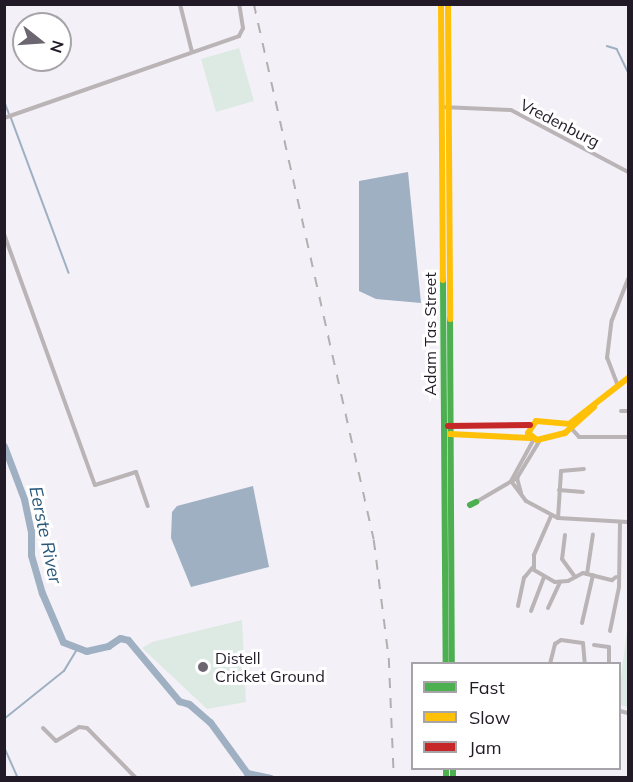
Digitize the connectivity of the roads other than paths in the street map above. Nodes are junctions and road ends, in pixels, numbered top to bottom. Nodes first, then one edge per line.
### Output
1 (180, 4) edge
2 (239, 4) edge
3 (441, 4) edge
4 (448, 4) edge
5 (192, 52) junction
6 (445, 107) junction
7 (4, 118) edge
8 (628, 172) edge
9 (4, 234) edge
10 (628, 279) edge
11 (628, 378) edge
12 (618, 386) junction
13 (621, 411) dead end
14 (628, 411) edge
15 (542, 423) junction
16 (530, 425) junction
17 (447, 426) junction
18 (570, 427) junction
19 (447, 434) junction
20 (628, 437) edge
21 (538, 438) junction
22 (585, 469) dead end
23 (517, 478) junction
24 (511, 481) junction
25 (559, 490) junction
26 (583, 492) dead end
27 (522, 496) junction
28 (473, 503) dead end
29 (148, 506) dead end
30 (552, 516) junction
31 (558, 518) junction
32 (620, 522) junction
33 (628, 522) edge
34 (593, 534) dead end
35 (565, 535) dead end
36 (532, 568) junction
37 (587, 574) junction
38 (593, 575) junction
39 (544, 577) junction
40 (574, 577) junction
41 (616, 577) junction
42 (560, 582) junction
43 (518, 606) dead end
44 (548, 608) dead end
45 (531, 611) dead end
46 (582, 623) dead end
47 (610, 631) dead end
48 (594, 645) dead end
49 (446, 662) edge
50 (452, 662) edge
51 (550, 662) edge
52 (585, 662) edge
53 (609, 662) edge
54 (43, 728) dead end
55 (136, 777) edge

1 - 5 street
2 - 5 street
3 - 6 main road, Adam Tas Street
4 - 6 main road, Adam Tas Street
5 - 7 street
6 - 8 street, Vredenburg
6 - 17 main road, Adam Tas Street
9 - 29 street
10 - 12 street
11 - 12 main road
12 - 18 main road
13 - 14 street
15 - 16 main road
15 - 18 main road
15 - 21 main road
16 - 17 main road
16 - 21 main road
17 - 19 main road, Adam Tas Street
18 - 20 street
18 - 21 main road
19 - 21 main road
19 - 49 main road, Adam Tas Street
19 - 50 main road, Adam Tas Street
21 - 23 street
21 - 24 street
22 - 25 street
23 - 24 street
23 - 27 street
24 - 27 street
24 - 28 street
25 - 26 street
25 - 31 street
27 - 30 street
30 - 31 street
30 - 36 street
31 - 32 street
32 - 33 street
32 - 41 street
34 - 37 street
35 - 40 street
36 - 39 street
36 - 43 street
37 - 38 street
37 - 40 street
38 - 41 street
38 - 46 street
39 - 42 street
39 - 45 street
40 - 42 street
41 - 47 street
42 - 44 street
48 - 53 street
51 - 52 street
54 - 55 street

